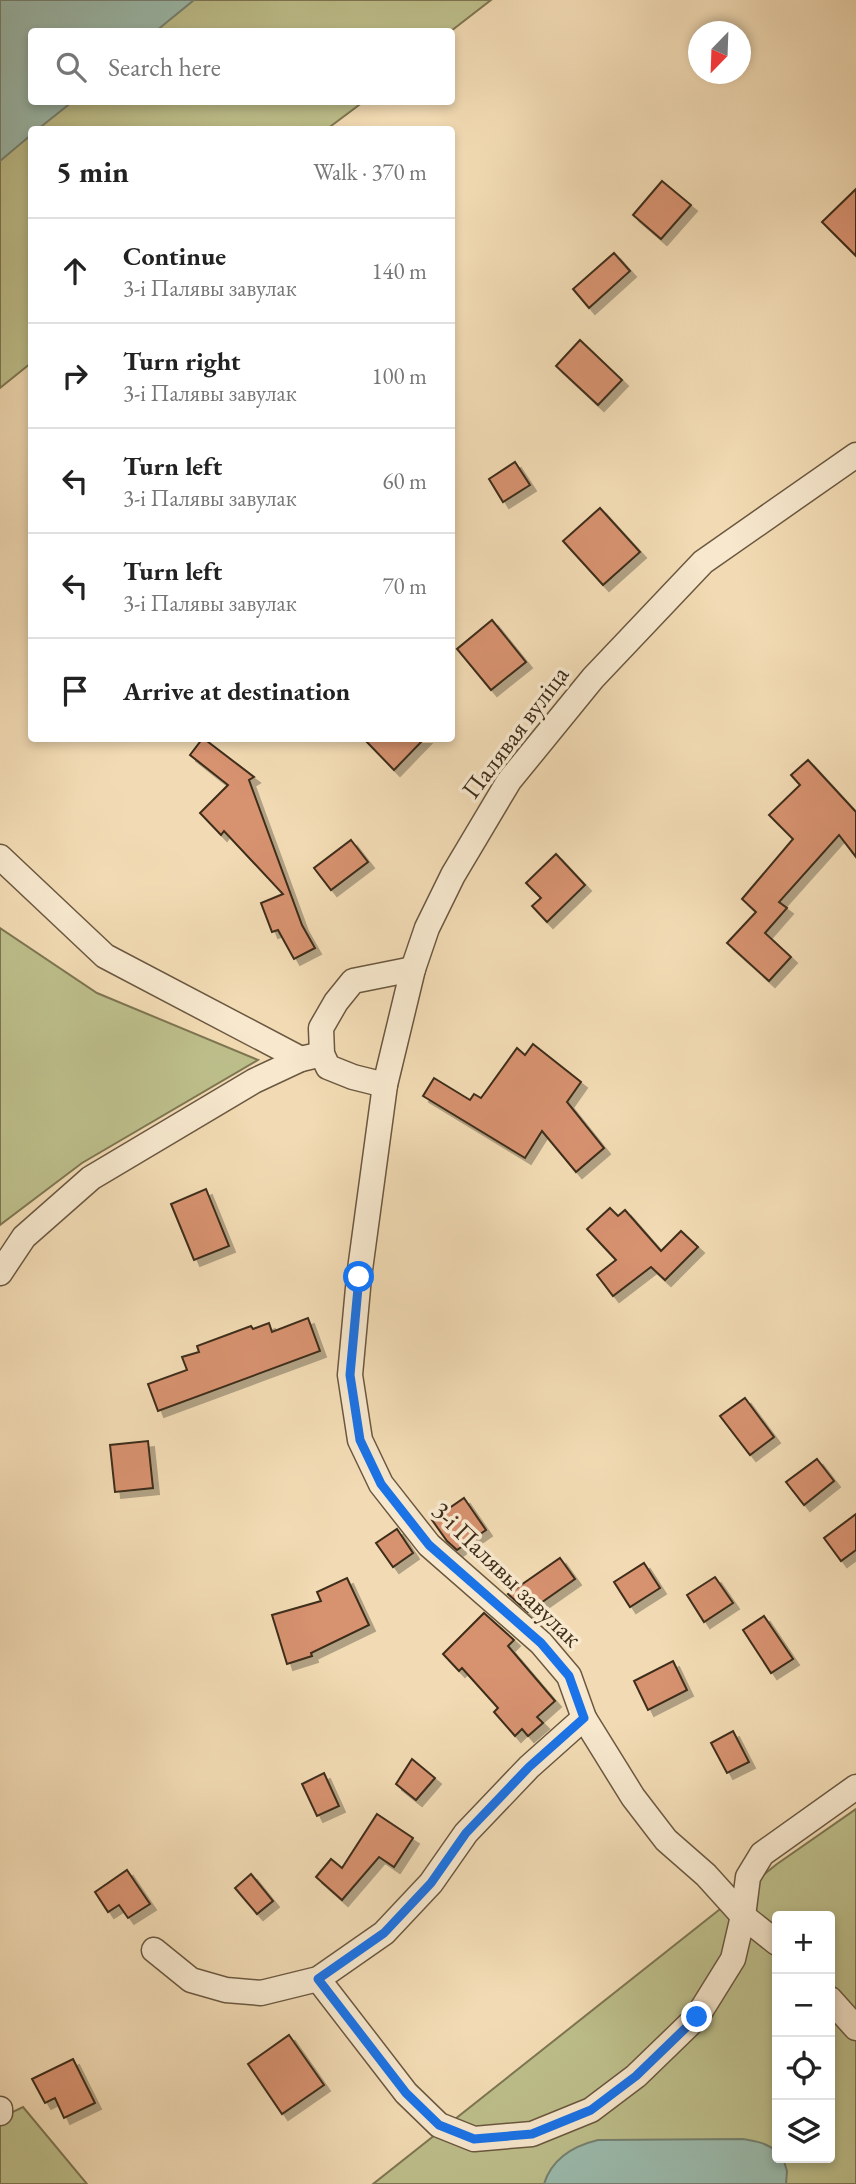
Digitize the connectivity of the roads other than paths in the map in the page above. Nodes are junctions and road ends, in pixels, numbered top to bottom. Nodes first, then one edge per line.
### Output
1 (856, 455) edge
2 (0, 857) edge
3 (413, 969) junction
4 (311, 1056) junction
5 (385, 1085) junction
6 (373, 1189) joint
7 (0, 1273) edge
8 (584, 1718) junction
9 (856, 1787) edge
10 (743, 1916) junction
11 (772, 1939) edge
12 (154, 1950) dead end
13 (318, 1979) junction
14 (835, 2005) edge
15 (856, 2028) edge

1 - 3 street, Палявая вуліца
2 - 4 street
3 - 4 street
3 - 5 street, Палявая вуліца
4 - 5 street
4 - 7 street
5 - 6 street, Палявая вуліца
6 - 8 street, 3-і Палявы завулак
8 - 10 street, 3-і Палявы завулак
8 - 13 street
9 - 10 street
10 - 11 street, 3-і Палявы завулак
10 - 13 street
12 - 13 street
14 - 15 street

